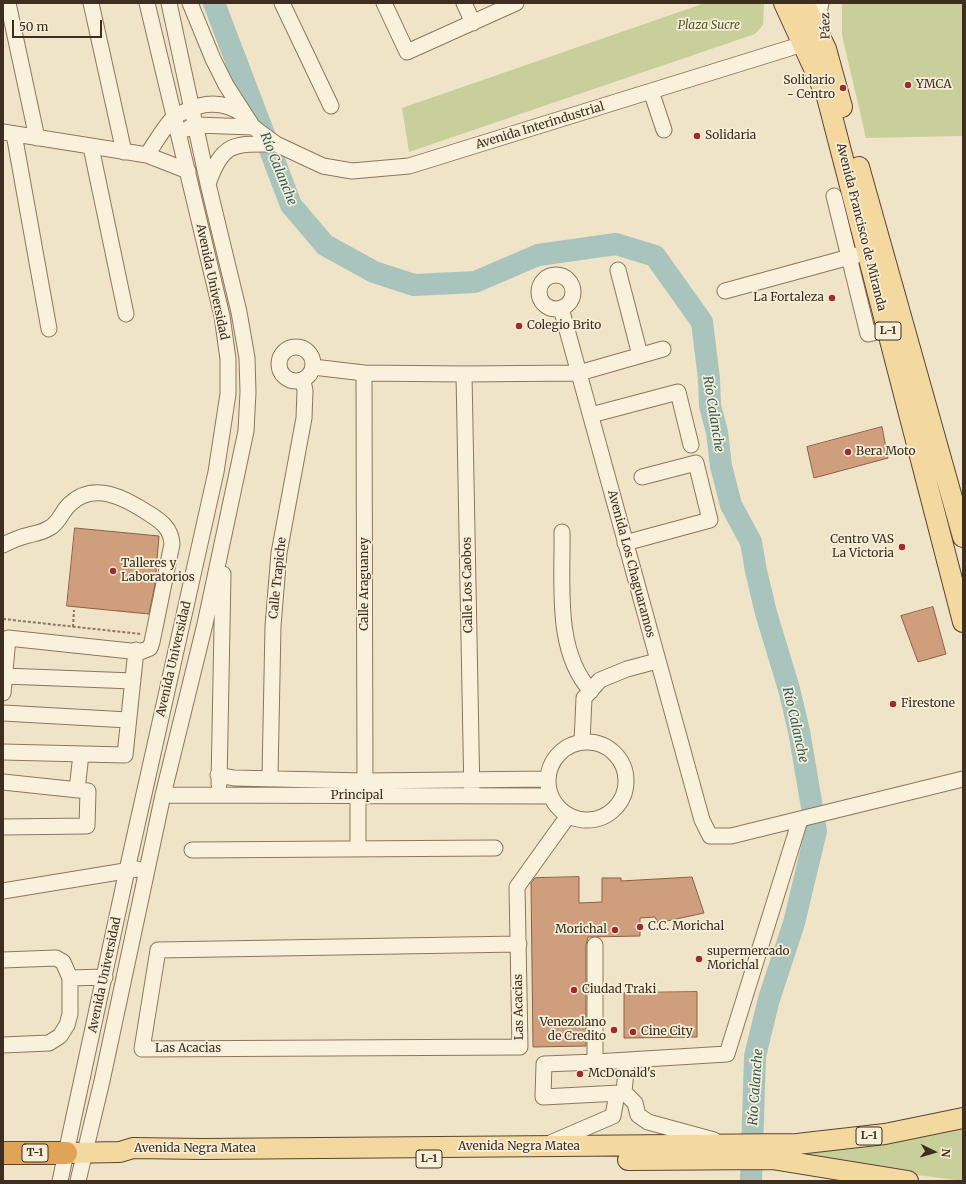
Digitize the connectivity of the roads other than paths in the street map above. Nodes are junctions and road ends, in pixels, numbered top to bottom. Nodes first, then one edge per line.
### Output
1 (8, 3) edge
2 (91, 3) edge
3 (147, 3) edge
4 (169, 3) edge
5 (190, 3) edge
6 (282, 3) edge
7 (384, 3) edge
8 (464, 3) edge
9 (516, 3) edge
10 (784, 3) edge
11 (804, 3) edge
12 (822, 3) edge
13 (825, 3) edge
14 (473, 23) junction
15 (809, 37) junction
16 (826, 48) junction
17 (651, 91) junction
18 (331, 106) dead end
19 (192, 108) junction
20 (173, 118) junction
21 (249, 122) junction
22 (195, 125) junction
23 (664, 130) dead end
24 (9, 133) edge
25 (178, 134) junction
26 (37, 138) junction
27 (276, 144) junction
28 (91, 147) junction
29 (124, 152) junction
30 (147, 155) junction
31 (188, 171) junction
32 (208, 184) junction
33 (834, 196) dead end
34 (858, 255) junction
35 (618, 270) dead end
36 (725, 291) dead end
37 (561, 308) dead end
38 (126, 314) dead end
39 (49, 329) dead end
40 (663, 349) dead end
41 (640, 355) junction
42 (313, 366) junction
43 (364, 373) junction
44 (579, 373) junction
45 (464, 374) junction
46 (303, 380) junction
47 (591, 415) junction
48 (691, 445) dead end
49 (642, 477) dead end
50 (562, 532) dead end
51 (963, 537) edge
52 (224, 538) junction
53 (625, 543) junction
54 (3, 545) edge
55 (963, 622) edge
56 (136, 650) junction
57 (657, 661) junction
58 (4, 676) junction
59 (133, 681) junction
60 (591, 691) junction
61 (3, 693) edge
62 (3, 713) edge
63 (128, 720) junction
64 (582, 742) junction
65 (3, 752) edge
66 (81, 754) junction
67 (218, 775) junction
68 (270, 777) junction
69 (548, 779) junction
70 (963, 779) edge
71 (472, 780) junction
72 (3, 782) edge
73 (77, 790) junction
74 (363, 791) junction
75 (163, 795) junction
76 (219, 795) junction
77 (472, 796) junction
78 (550, 796) junction
79 (568, 816) junction
80 (805, 819) junction
81 (3, 827) edge
82 (495, 848) dead end
83 (358, 849) junction
84 (192, 850) dead end
85 (148, 868) junction
86 (127, 870) junction
87 (3, 891) edge
88 (519, 944) junction
89 (595, 944) dead end
90 (3, 960) edge
91 (105, 977) junction
92 (70, 978) junction
93 (3, 1045) edge
94 (627, 1060) junction
95 (595, 1062) junction
96 (621, 1092) junction
97 (963, 1118) edge
98 (542, 1147) junction
99 (737, 1150) junction
100 (75, 1152) junction
101 (120, 1152) junction
102 (772, 1152) junction
103 (4, 1153) dead end
104 (60, 1181) edge
105 (78, 1181) edge
106 (908, 1181) edge

1 - 26 street
2 - 29 street
3 - 20 street, Avenida Universidad
4 - 19 street, Avenida Universidad
5 - 21 street, Avenida Interindustrial
6 - 18 street
7 - 14 street
8 - 14 street
9 - 14 street
10 - 15 main road, L-1
11 - 15 main road, L-1
12 - 15 street
13 - 16 street, Páez
15 - 16 main road, Avenida Francisco de Miranda / L-1
15 - 17 street, Avenida Interindustrial
15 - 34 main road, Avenida Francisco de Miranda / L-1
16 - 51 main road, Avenida Francisco de Miranda / L-1
17 - 23 street
17 - 27 street, Avenida Interindustrial
19 - 20 street
19 - 21 street
19 - 22 street, Avenida Universidad
20 - 25 street, Avenida Universidad
20 - 30 street
21 - 22 street
21 - 27 street, Avenida Interindustrial
22 - 25 street
22 - 32 street, Avenida Universidad
24 - 26 street
24 - 39 street
25 - 31 street, Avenida Universidad
26 - 28 street
27 - 32 street, Avenida Interindustrial
28 - 29 street
28 - 38 street
29 - 30 street
30 - 31 street
31 - 86 street, Avenida Universidad
32 - 52 street, Avenida Universidad
33 - 34 street
34 - 36 street
34 - 55 main road, Avenida Francisco de Miranda / L-1
35 - 41 street
37 - 44 street, Avenida Los Chaguaramos
40 - 41 street
41 - 44 street
42 - 43 street
42 - 46 street
42 - 46 street
43 - 45 street
43 - 74 street, Calle Araguaney
44 - 45 street
44 - 47 street, Avenida Los Chaguaramos
45 - 71 street, Calle Los Caobos
46 - 68 street, Calle Trapiche
47 - 48 street
47 - 53 street, Avenida Los Chaguaramos
49 - 53 street
50 - 60 street
52 - 67 street, Avenida Universidad
52 - 75 street, Avenida Universidad
53 - 57 street, Avenida Los Chaguaramos
54 - 56 street
56 - 58 street
56 - 59 street
57 - 60 street
57 - 80 street, Avenida Los Chaguaramos
58 - 59 street
58 - 61 street
59 - 63 street
60 - 64 street
62 - 63 street
63 - 66 street
64 - 69 street
64 - 79 street
65 - 66 street
66 - 73 street
67 - 68 street, Principal
67 - 76 street, Avenida Universidad
68 - 74 street, Principal
69 - 71 street, Principal
69 - 78 street
70 - 80 street
71 - 74 street, Principal
71 - 77 street, Calle Los Caobos
72 - 73 street
73 - 81 street
74 - 76 street, Principal
74 - 77 street, Principal
74 - 83 street, Calle Araguaney
75 - 76 street, Principal
75 - 85 street, Avenida Universidad
77 - 78 street, Principal
78 - 79 street
79 - 88 street, Las Acacias
80 - 94 street
82 - 83 street
83 - 84 street
85 - 86 street
85 - 100 street, Avenida Universidad
86 - 87 street
86 - 91 street, Avenida Universidad
88 - 88 street, Las Acacias
89 - 95 street
90 - 92 street
91 - 92 street
91 - 100 street, Avenida Universidad
92 - 93 street
94 - 95 street
94 - 96 street
95 - 96 street
96 - 98 street
96 - 99 street
97 - 102 main road, Avenida Negra Matea / L-1
98 - 99 main road, Avenida Negra Matea / L-1
98 - 101 main road, Avenida Negra Matea / L-1
99 - 101 main road, Avenida Negra Matea / L-1
99 - 102 main road, Avenida Negra Matea / L-1
100 - 101 main road, L-1
100 - 103 highway, T-1
100 - 104 street
100 - 105 street
102 - 106 main road, Avenida Negra Matea / L-1

